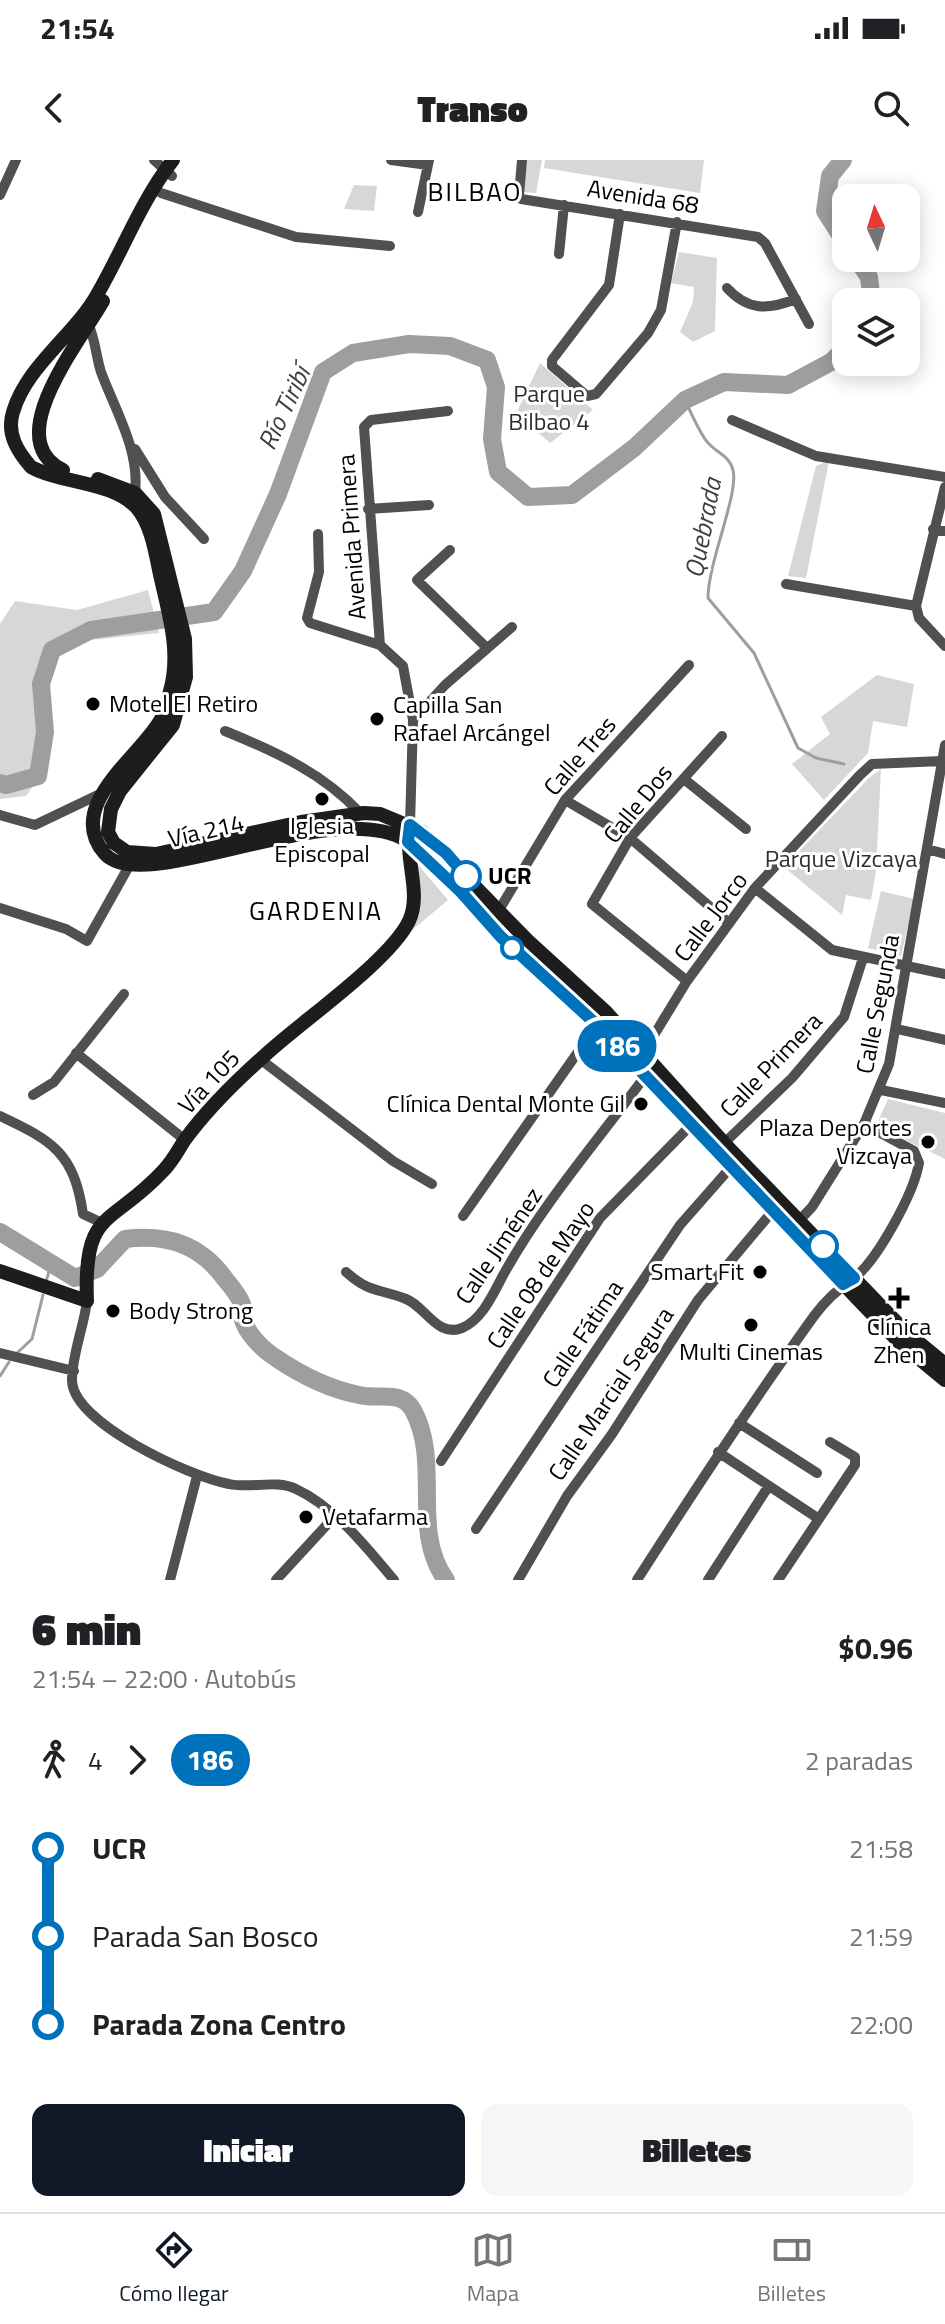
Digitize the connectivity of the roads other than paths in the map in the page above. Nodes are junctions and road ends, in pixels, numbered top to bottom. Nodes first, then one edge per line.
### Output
1 (16, 160) edge
2 (185, 160) edge
3 (391, 160) edge
4 (522, 160) edge
5 (428, 162) edge
6 (166, 166) edge
7 (161, 193) junction
8 (0, 195) edge
9 (564, 205) junction
10 (418, 212) dead end
11 (620, 214) junction
12 (677, 222) junction
13 (390, 246) dead end
14 (559, 254) dead end
15 (727, 288) dead end
16 (796, 299) junction
17 (86, 320) junction
18 (809, 324) dead end
19 (448, 411) dead end
20 (732, 420) dead end
21 (126, 434) junction
22 (945, 477) edge
23 (156, 485) junction
24 (945, 487) edge
25 (136, 488) junction
26 (429, 505) dead end
27 (368, 509) junction
28 (933, 529) junction
29 (945, 531) edge
30 (318, 534) dead end
31 (204, 539) dead end
32 (450, 550) dead end
33 (167, 581) junction
34 (786, 584) dead end
35 (916, 606) junction
36 (512, 627) dead end
37 (180, 640) junction
38 (380, 645) junction
39 (945, 646) edge
40 (487, 648) junction
41 (689, 665) dead end
42 (413, 720) junction
43 (225, 731) dead end
44 (722, 736) dead end
45 (945, 745) edge
46 (942, 761) junction
47 (684, 779) junction
48 (102, 793) junction
49 (565, 800) junction
50 (360, 813) junction
51 (0, 815) edge
52 (410, 825) junction
53 (746, 829) dead end
54 (630, 838) junction
55 (408, 842) junction
56 (927, 849) junction
57 (945, 854) edge
58 (129, 866) junction
59 (755, 888) junction
60 (0, 908) edge
61 (499, 912) junction
62 (729, 923) junction
63 (490, 925) junction
64 (863, 958) junction
65 (906, 965) junction
66 (945, 974) edge
67 (687, 981) junction
68 (124, 994) dead end
69 (606, 1012) junction
70 (597, 1025) junction
71 (897, 1029) junction
72 (945, 1040) edge
73 (644, 1051) junction
74 (76, 1053) junction
75 (260, 1059) junction
76 (641, 1070) junction
77 (881, 1090) junction
78 (33, 1095) dead end
79 (945, 1103) edge
80 (0, 1116) edge
81 (864, 1124) junction
82 (691, 1125) junction
83 (185, 1140) junction
84 (720, 1147) junction
85 (731, 1167) junction
86 (432, 1184) dead end
87 (776, 1206) junction
88 (463, 1216) dead end
89 (100, 1222) junction
90 (795, 1225) junction
91 (0, 1271) edge
92 (346, 1272) dead end
93 (848, 1281) junction
94 (87, 1301) junction
95 (0, 1353) edge
96 (945, 1364) edge
97 (74, 1371) junction
98 (945, 1380) edge
99 (739, 1423) junction
100 (830, 1442) dead end
101 (718, 1452) junction
102 (441, 1461) dead end
103 (817, 1473) dead end
104 (197, 1476) junction
105 (768, 1487) junction
106 (334, 1517) junction
107 (819, 1519) junction
108 (476, 1529) dead end
109 (170, 1580) edge
110 (276, 1580) edge
111 (394, 1580) edge
112 (518, 1580) edge
113 (637, 1580) edge
114 (708, 1580) edge
115 (778, 1580) edge

1 - 8 street
2 - 6 main road, Vía 214
3 - 5 street
4 - 9 street, Avenida 68
5 - 10 street
6 - 7 main road, Vía 214
6 - 17 main road, Vía 214
7 - 13 street
7 - 17 main road, Vía 214
9 - 11 street, Avenida 68
9 - 14 street
11 - 12 street, Avenida 68
11 - 12 street
12 - 16 street, Avenida 68
15 - 16 street
16 - 18 street
17 - 21 street
17 - 25 main road, Vía 214
17 - 33 main road, Vía 214
19 - 27 street, Avenida Primera
20 - 22 street
21 - 23 street
21 - 25 street
23 - 25 street
23 - 31 street
24 - 28 street
25 - 33 main road, Vía 214
26 - 27 street
27 - 38 street, Avenida Primera
28 - 29 street
28 - 35 street
30 - 38 street
32 - 40 street
33 - 37 main road, Vía 214
34 - 35 street
35 - 39 street
36 - 40 street
37 - 48 main road, Vía 214
37 - 50 main road, Vía 214
38 - 42 street, Avenida Primera
40 - 42 street
41 - 49 street, Calle Tres
42 - 52 street, Avenida Primera
43 - 50 street
44 - 47 street, Calle Dos
45 - 46 street
46 - 56 street, Calle Segunda
46 - 59 street, Calle Jorco
47 - 53 street
47 - 54 street, Calle Dos
48 - 51 street
48 - 58 main road
49 - 54 street
49 - 61 street, Calle Tres
50 - 52 main road, Vía 214
52 - 55 main road, Vía 105
52 - 61 main road, Vía 214
54 - 62 street
54 - 67 street, Calle Dos
55 - 58 main road, Vía 214
55 - 63 main road, Vía 214
55 - 75 main road, Vía 105
56 - 57 street
56 - 65 street, Calle Segunda
58 - 60 street
59 - 62 street, Calle Jorco
59 - 64 street
61 - 63 street, Calle Tres
61 - 69 main road, Vía 214
62 - 67 street, Calle Jorco
63 - 70 main road, Vía 214
64 - 65 street
64 - 84 street, Calle Primera
65 - 66 street
65 - 71 street, Calle Segunda
67 - 73 street, Calle Jorco
68 - 74 street
69 - 70 street
69 - 73 main road, Vía 214
70 - 76 main road, Vía 214
70 - 88 street
71 - 72 street
71 - 77 street, Calle Segunda
73 - 76 street, Calle Jorco
73 - 84 main road, Vía 214
74 - 78 street
74 - 83 street
75 - 83 main road, Vía 105
75 - 86 street
76 - 82 main road, Vía 214
76 - 92 street, Calle Jiménez
77 - 79 street
77 - 81 street, Calle Segunda
80 - 89 street
81 - 90 street, Calle Segunda
81 - 93 street
82 - 84 main road, Vía 214
82 - 102 street, Calle 08 de Mayo
83 - 89 main road, Vía 105
84 - 85 main road, Vía 214
84 - 87 main road, Vía 214
85 - 87 main road, Vía 214
85 - 108 street, Calle Fátima
87 - 90 main road, Vía 214
87 - 112 street, Calle Marcial Segura
89 - 94 main road
90 - 93 main road, Vía 214
91 - 94 main road
93 - 96 main road, Vía 214
93 - 98 main road, Vía 214
93 - 99 street
94 - 97 street
95 - 97 street
97 - 104 street
99 - 101 street
99 - 103 street
100 - 107 street
101 - 105 street
101 - 113 street
104 - 106 street
104 - 109 street
105 - 107 street
105 - 114 street
106 - 110 street
106 - 111 street
107 - 115 street

